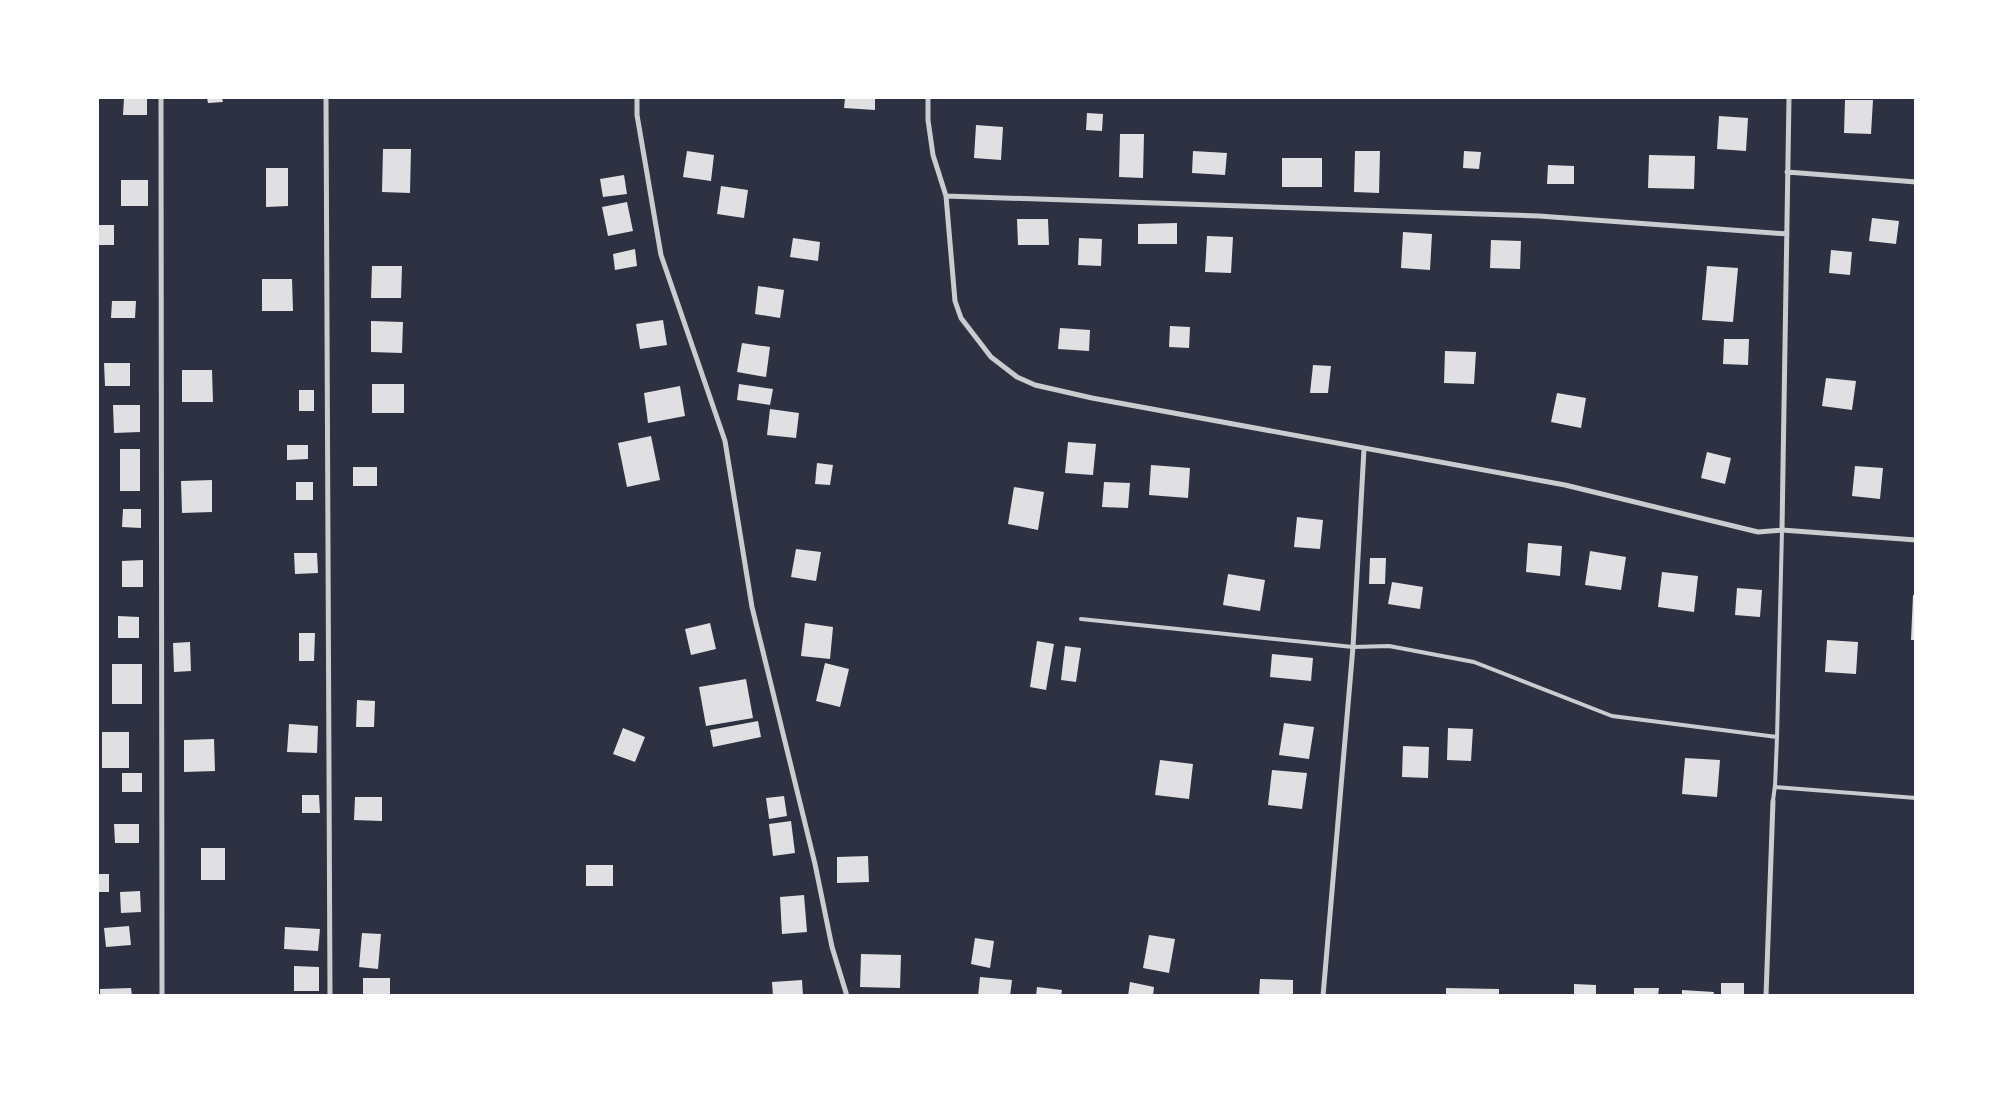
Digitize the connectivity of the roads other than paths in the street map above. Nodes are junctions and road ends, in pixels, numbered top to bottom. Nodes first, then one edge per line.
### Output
1 (161, 98) edge
2 (326, 98) edge
3 (637, 98) edge
4 (928, 98) edge
5 (1789, 98) edge
6 (1787, 172) junction
7 (1916, 182) edge
8 (946, 196) junction
9 (1787, 234) junction
10 (1364, 450) junction
11 (1782, 530) junction
12 (1916, 540) edge
13 (1081, 619) dead end
14 (1353, 647) junction
15 (1777, 738) junction
16 (1774, 787) junction
17 (1916, 798) edge
18 (1773, 801) joint
19 (162, 996) edge
20 (330, 996) edge
21 (847, 996) edge
22 (1323, 996) edge
23 (1766, 996) edge

1 - 19 street
2 - 20 street
3 - 21 street
4 - 8 street
5 - 6 street
6 - 7 street
6 - 9 street
8 - 9 street
8 - 10 street
9 - 11 street
10 - 11 street
10 - 14 street
11 - 12 street
11 - 15 lane
13 - 14 lane
14 - 15 lane
14 - 22 street
15 - 16 lane
16 - 17 lane
16 - 18 lane
18 - 23 street

